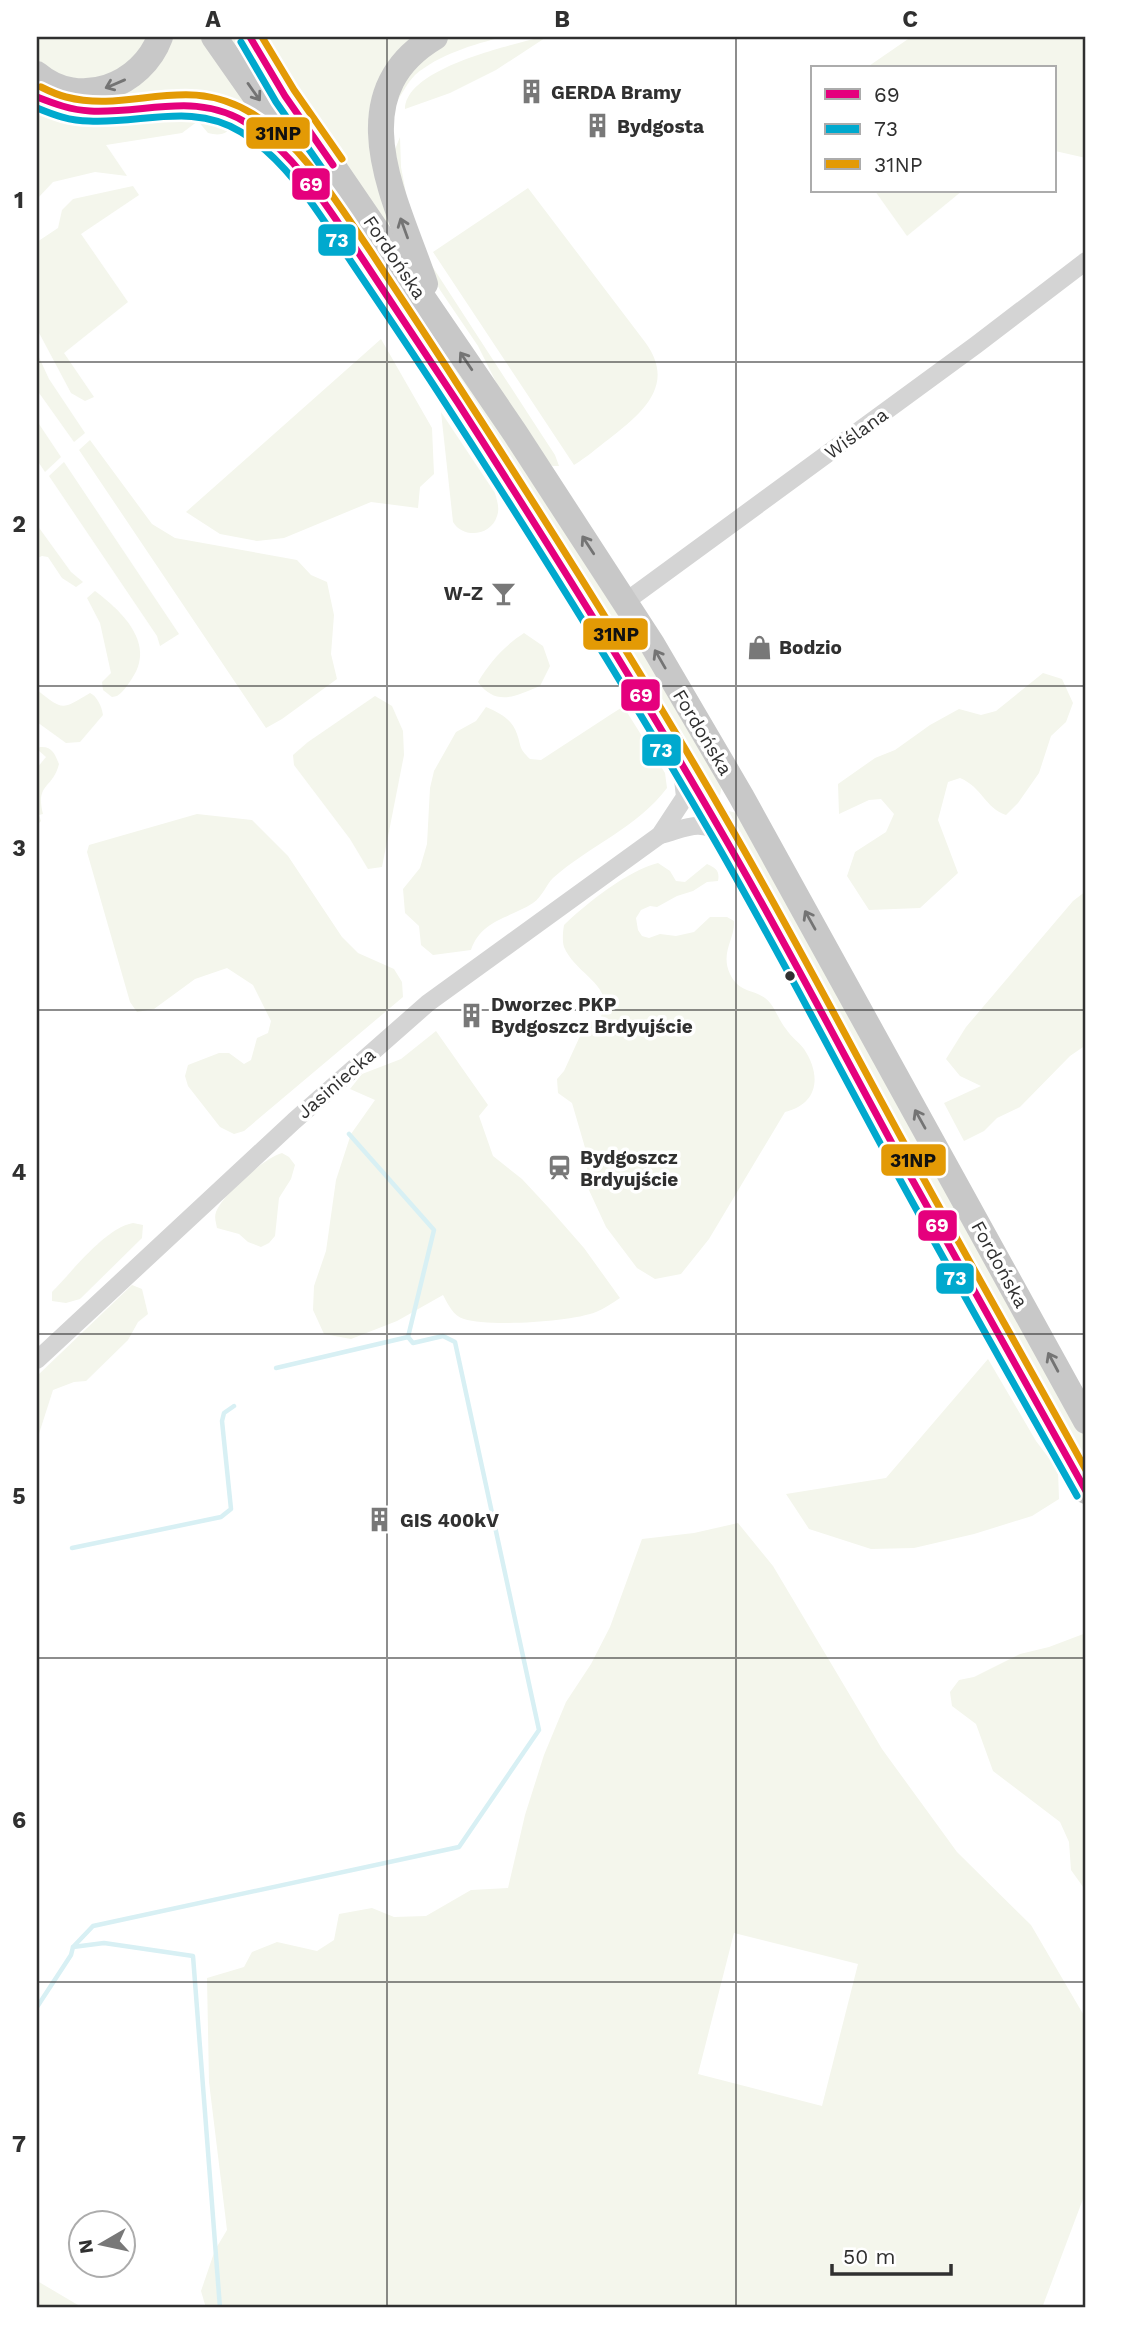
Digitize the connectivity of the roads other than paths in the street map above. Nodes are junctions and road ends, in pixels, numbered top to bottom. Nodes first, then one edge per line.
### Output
1 (160, 37) edge
2 (214, 37) edge
3 (250, 37) edge
4 (435, 37) edge
5 (37, 74) edge
6 (37, 97) edge
7 (306, 179) junction
8 (1086, 261) edge
9 (435, 316) junction
10 (625, 602) junction
11 (674, 749) junction
12 (723, 834) junction
13 (660, 835) junction
14 (37, 1360) edge
15 (1086, 1421) edge
16 (1086, 1491) edge

1 -> 5 main road
2 -> 7 main road, Fordońska
3 - 9 main road, Fordońska
9 -> 4 main road
6 - 7 main road
7 - 11 main road, Fordońska
8 - 10 street, Wiślana
10 -> 9 main road, Fordońska
15 -> 10 main road, Fordońska
11 - 12 main road, Fordońska
11 - 13 street, Jasiniecka
12 - 13 street, Jasiniecka
12 - 16 main road, Fordońska
13 - 14 street, Jasiniecka

